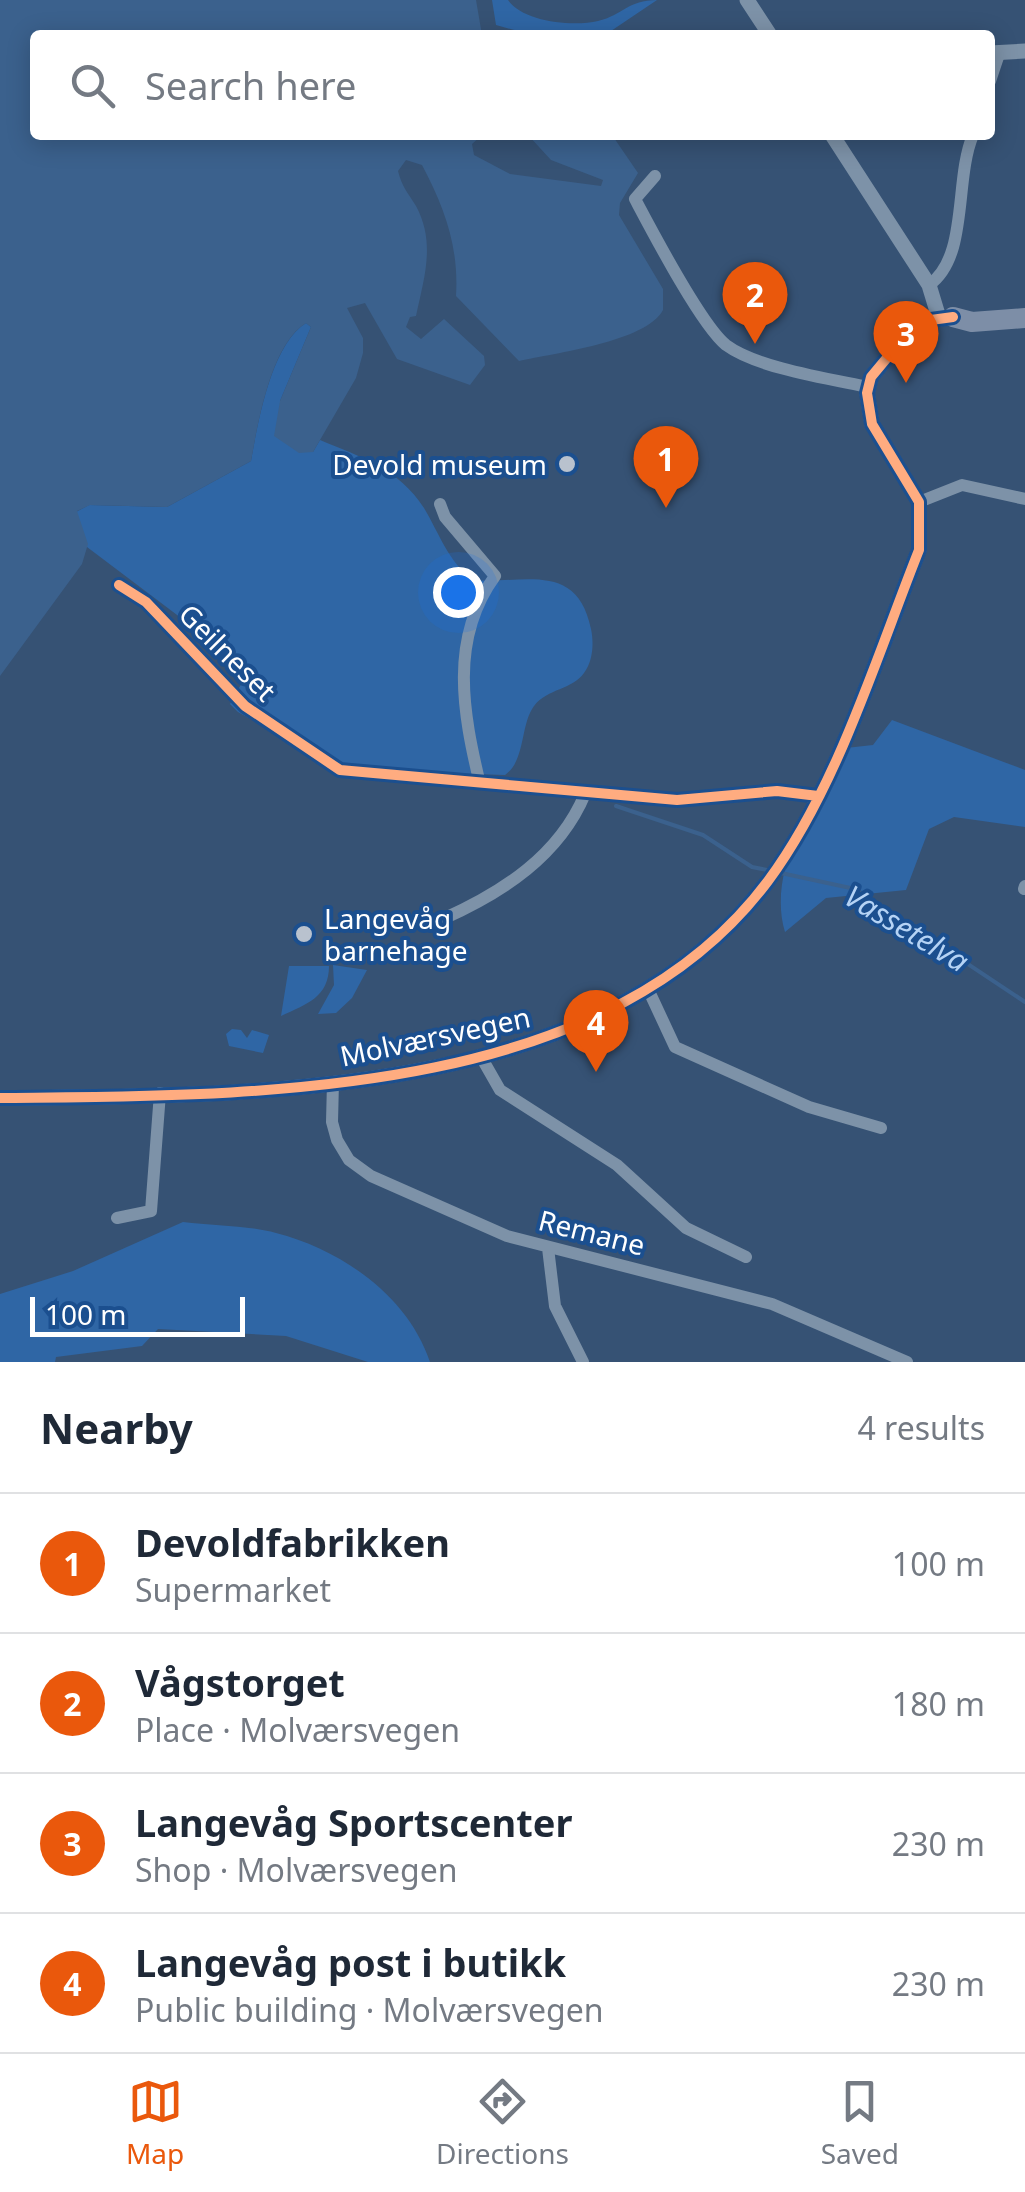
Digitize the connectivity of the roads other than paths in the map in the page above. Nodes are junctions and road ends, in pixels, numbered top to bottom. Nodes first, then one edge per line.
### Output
1 (747, 0) edge
2 (767, 30) edge
3 (1025, 52) edge
4 (995, 53) edge
5 (835, 140) edge
6 (972, 140) edge
7 (655, 176) dead end
8 (929, 285) junction
9 (946, 317) junction
10 (1024, 318) edge
11 (868, 387) junction
12 (1025, 499) edge
13 (920, 502) junction
14 (440, 504) dead end
15 (118, 585) dead end
16 (480, 784) junction
17 (585, 794) junction
18 (818, 796) junction
19 (443, 919) dead end
20 (648, 989) junction
21 (480, 1055) junction
22 (334, 1082) junction
23 (160, 1093) junction
24 (0, 1098) edge
25 (881, 1128) dead end
26 (117, 1218) dead end
27 (548, 1248) junction
28 (746, 1256) dead end
29 (583, 1362) edge
30 (908, 1362) edge

1 - 2 street
3 - 4 street
5 - 8 street
6 - 8 street
7 - 11 street
8 - 9 street
9 - 10 main road
9 - 11 street
11 - 13 street
12 - 13 street
13 - 18 street, Molværsvegen
14 - 16 street
15 - 16 street, Geilneset
16 - 17 street, Geilneset
17 - 18 street, Geilneset
17 - 19 street
18 - 20 street, Molværsvegen
20 - 21 street, Molværsvegen
20 - 25 street
21 - 22 street, Molværsvegen
21 - 28 street, Remane
22 - 23 street, Molværsvegen
22 - 27 street, Remane
23 - 24 street, Molværsvegen
23 - 26 street
27 - 29 street
27 - 30 street, Remane

